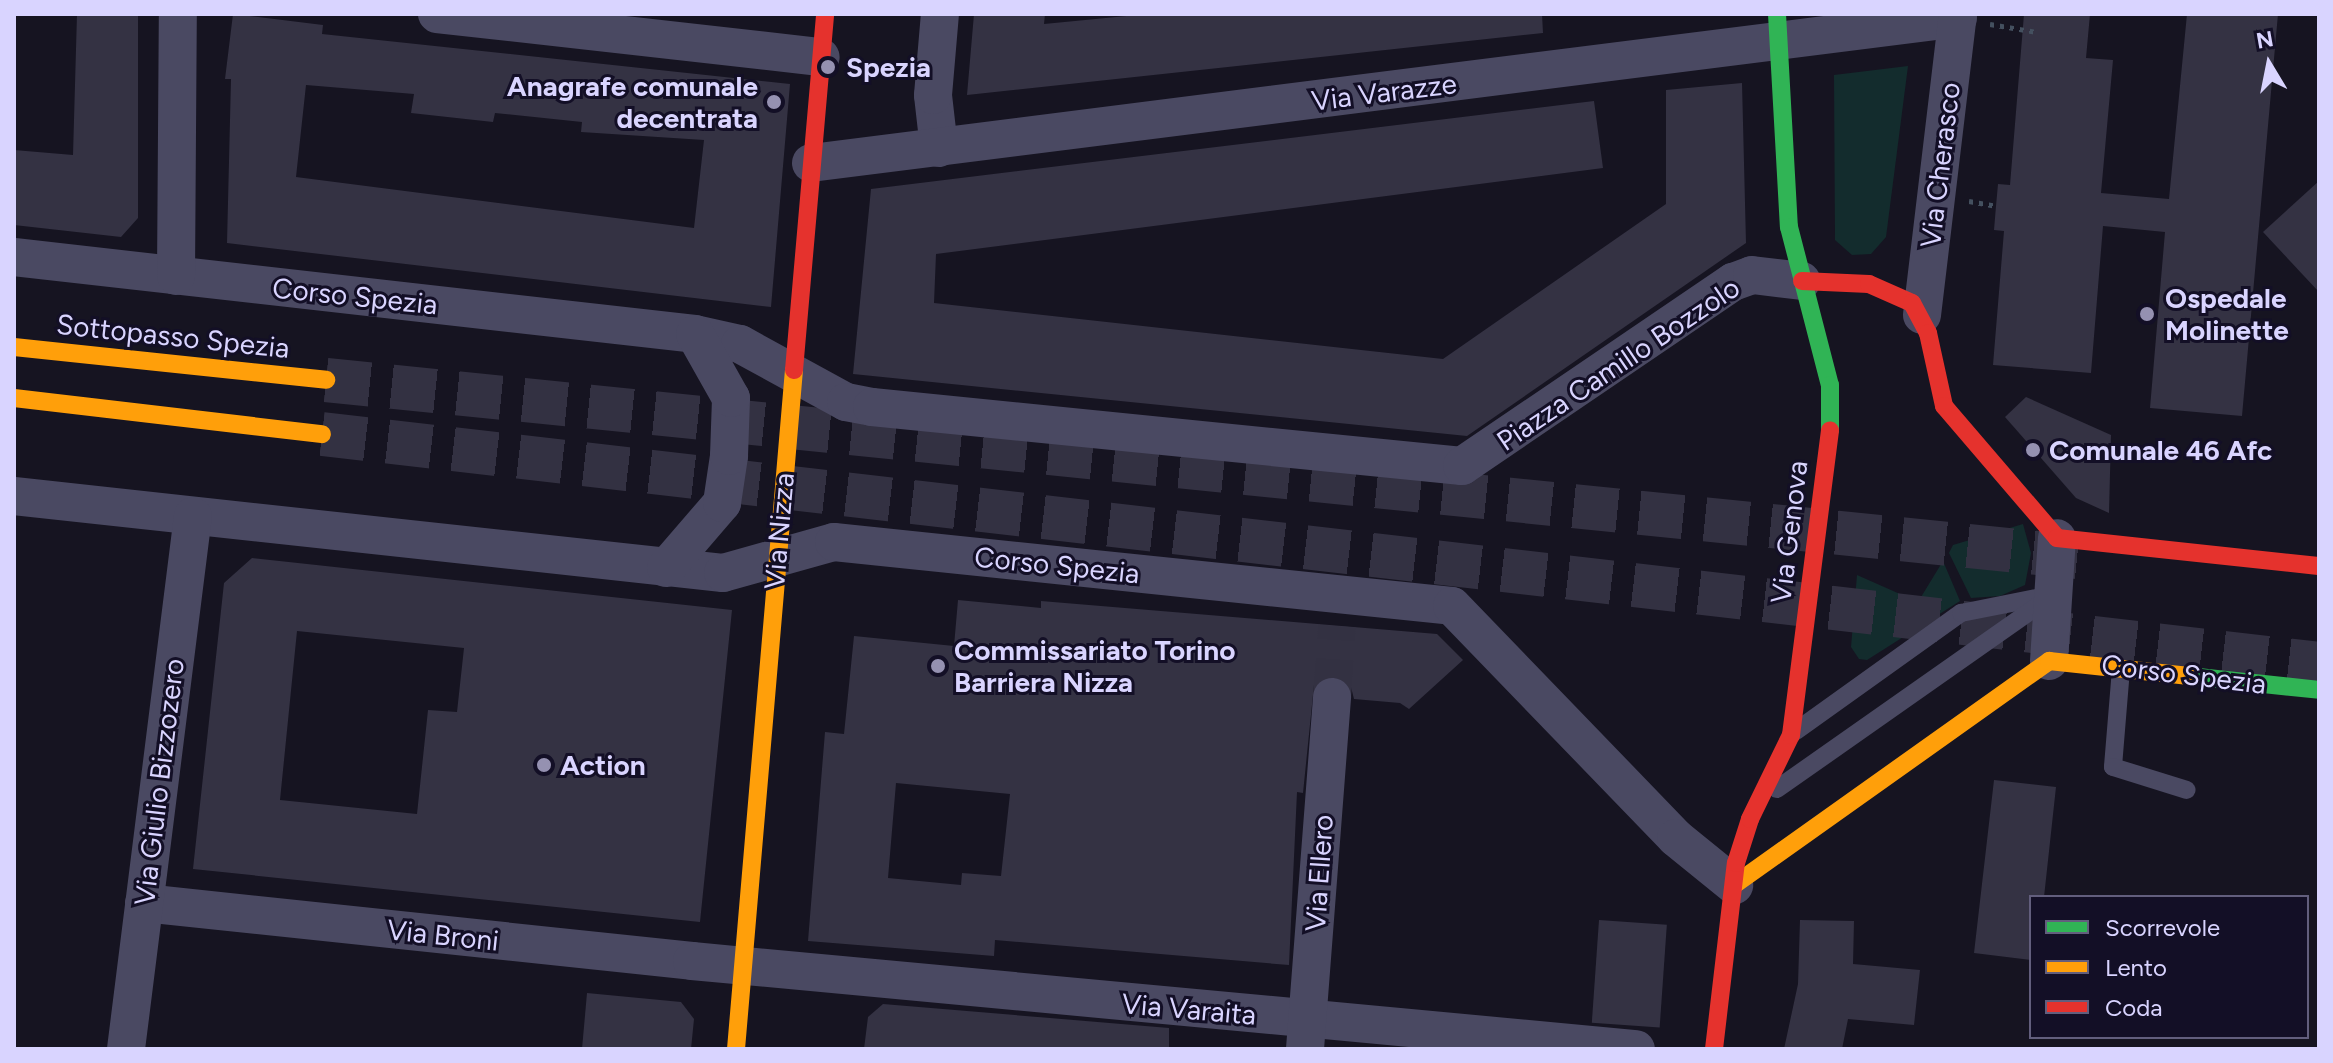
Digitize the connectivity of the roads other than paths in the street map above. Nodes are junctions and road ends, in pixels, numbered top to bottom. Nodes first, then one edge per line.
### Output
1 (178, 14) edge
2 (437, 14) edge
3 (825, 14) edge
4 (940, 14) edge
5 (1958, 16) edge
6 (1777, 27) edge
7 (821, 57) junction
8 (939, 148) junction
9 (811, 163) junction
10 (14, 257) edge
11 (176, 276) junction
12 (1802, 281) junction
13 (1922, 315) junction
14 (695, 334) junction
15 (14, 347) edge
16 (793, 370) junction
17 (326, 380) tunnel mouth
18 (14, 398) edge
19 (322, 434) tunnel mouth
20 (1462, 466) joint
21 (14, 496) edge
22 (193, 516) junction
23 (2057, 538) junction
24 (777, 556) junction
25 (2319, 566) edge
26 (666, 568) junction
27 (2053, 595) junction
28 (2049, 661) junction
29 (2121, 666) junction
30 (2319, 690) edge
31 (1332, 697) tunnel mouth
32 (1791, 735) junction
33 (2187, 790) dead end
34 (1760, 801) junction
35 (1734, 885) junction
36 (144, 903) junction
37 (742, 966) junction
38 (1306, 1035) edge
39 (126, 1049) edge
40 (736, 1049) edge
41 (1636, 1049) edge
42 (1714, 1049) edge

1 - 11 street
2 - 7 street
3 - 7 street, Via Nizza
4 - 8 street
5 - 6 street, Via Varazze
5 - 13 street, Via Cherasco
6 - 8 street, Via Varazze
6 - 12 street, Via Genova
7 - 9 street, Via Nizza
8 - 9 street, Via Varazze
9 - 16 street, Via Nizza
10 - 11 street, Corso Spezia
11 - 14 street, Corso Spezia
12 - 13 street, Piazza Camillo Bozzolo
12 - 20 street, Piazza Camillo Bozzolo
12 - 32 street, Via Genova
13 - 23 street
14 - 16 street, Corso Spezia
14 - 26 street
15 - 17 street, Sottopasso Spezia
16 - 20 street, Corso Spezia
16 - 24 street, Via Nizza
18 - 19 street
21 - 22 street, Corso Spezia
22 - 26 street, Corso Spezia
22 - 36 street, Via Giulio Bizzozero
23 - 25 street
23 - 27 street
24 - 26 street, Corso Spezia
24 - 35 street, Corso Spezia
24 - 37 street, Via Nizza
27 - 28 street
27 - 32 lane
27 - 34 lane
28 - 29 street, Corso Spezia
28 - 35 street
29 - 30 street, Corso Spezia
29 - 33 lane
31 - 38 street, Via Ellero
32 - 34 street, Via Genova
34 - 35 street, Via Genova
35 - 42 street, Via Genova
36 - 37 street, Via Broni
36 - 39 street, Via Giulio Bizzozero
37 - 38 street, Via Varaita
37 - 40 street, Via Nizza
38 - 41 street, Via Varaita

